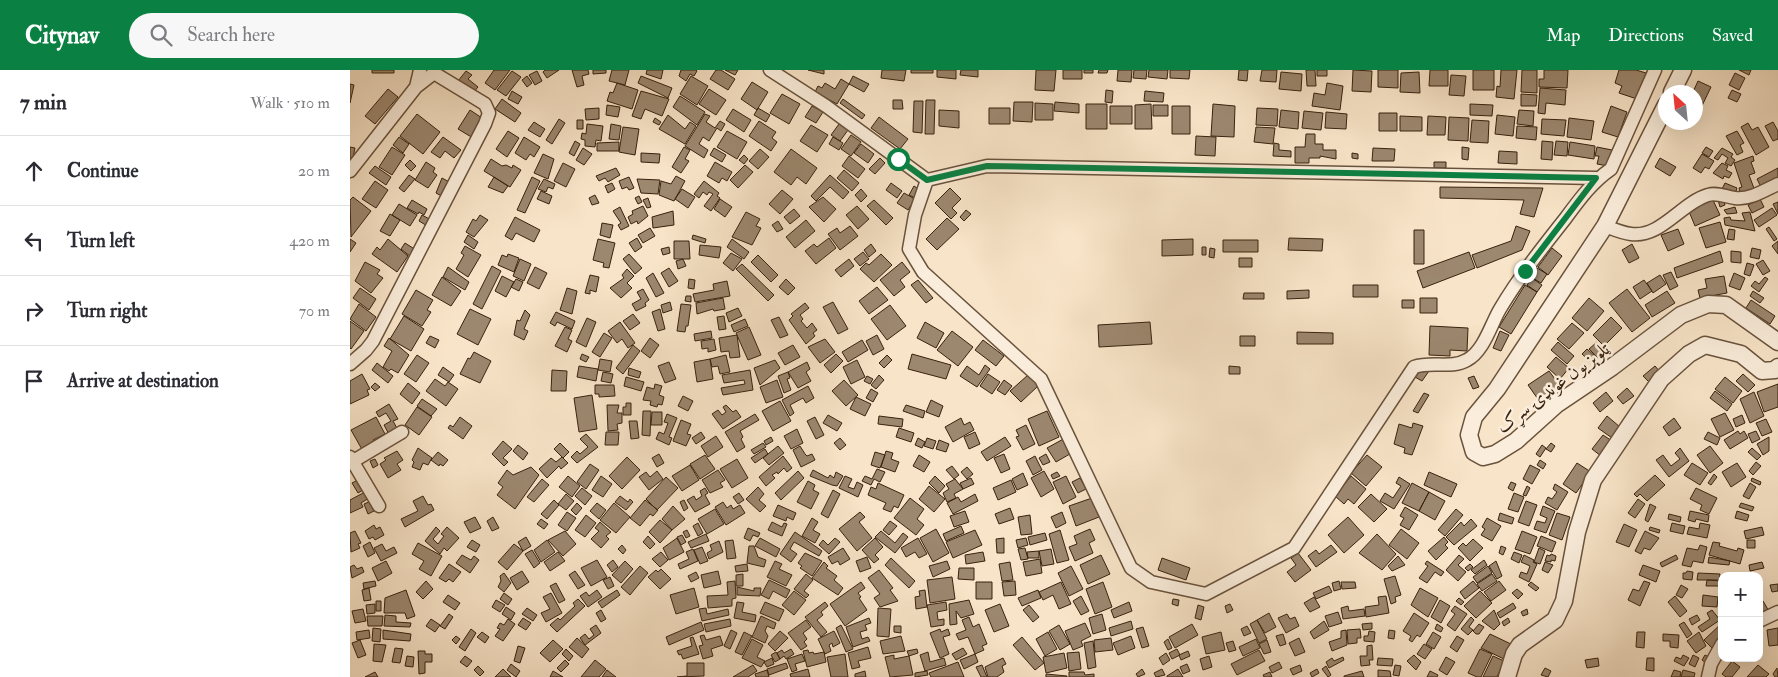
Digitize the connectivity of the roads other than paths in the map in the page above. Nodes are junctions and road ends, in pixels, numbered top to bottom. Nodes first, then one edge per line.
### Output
1 (420, 70) edge
2 (770, 70) edge
3 (1655, 70) edge
4 (1683, 70) edge
5 (435, 71) edge
6 (1676, 85) edge
7 (416, 87) junction
8 (1658, 121) edge
9 (350, 171) edge
10 (1596, 178) junction
11 (927, 180) junction
12 (1778, 184) edge
13 (1605, 226) junction
14 (1778, 342) edge
15 (350, 364) edge
16 (1778, 367) edge
17 (402, 432) dead end
18 (351, 460) edge
19 (379, 506) dead end
20 (1778, 612) edge
21 (1763, 619) edge
22 (1718, 652) edge
23 (1507, 677) edge
24 (1708, 677) edge

1 - 7 street
2 - 11 street
3 - 10 street
4 - 6 street
5 - 7 street
5 - 15 street
7 - 9 street
8 - 13 street, ټلوېزيون غونډۍ سړک
10 - 11 street
10 - 11 street
12 - 13 street
13 - 14 street, ټلوېزيون غونډۍ سړک
16 - 23 street
17 - 18 street
18 - 19 street
20 - 21 street
22 - 24 street

